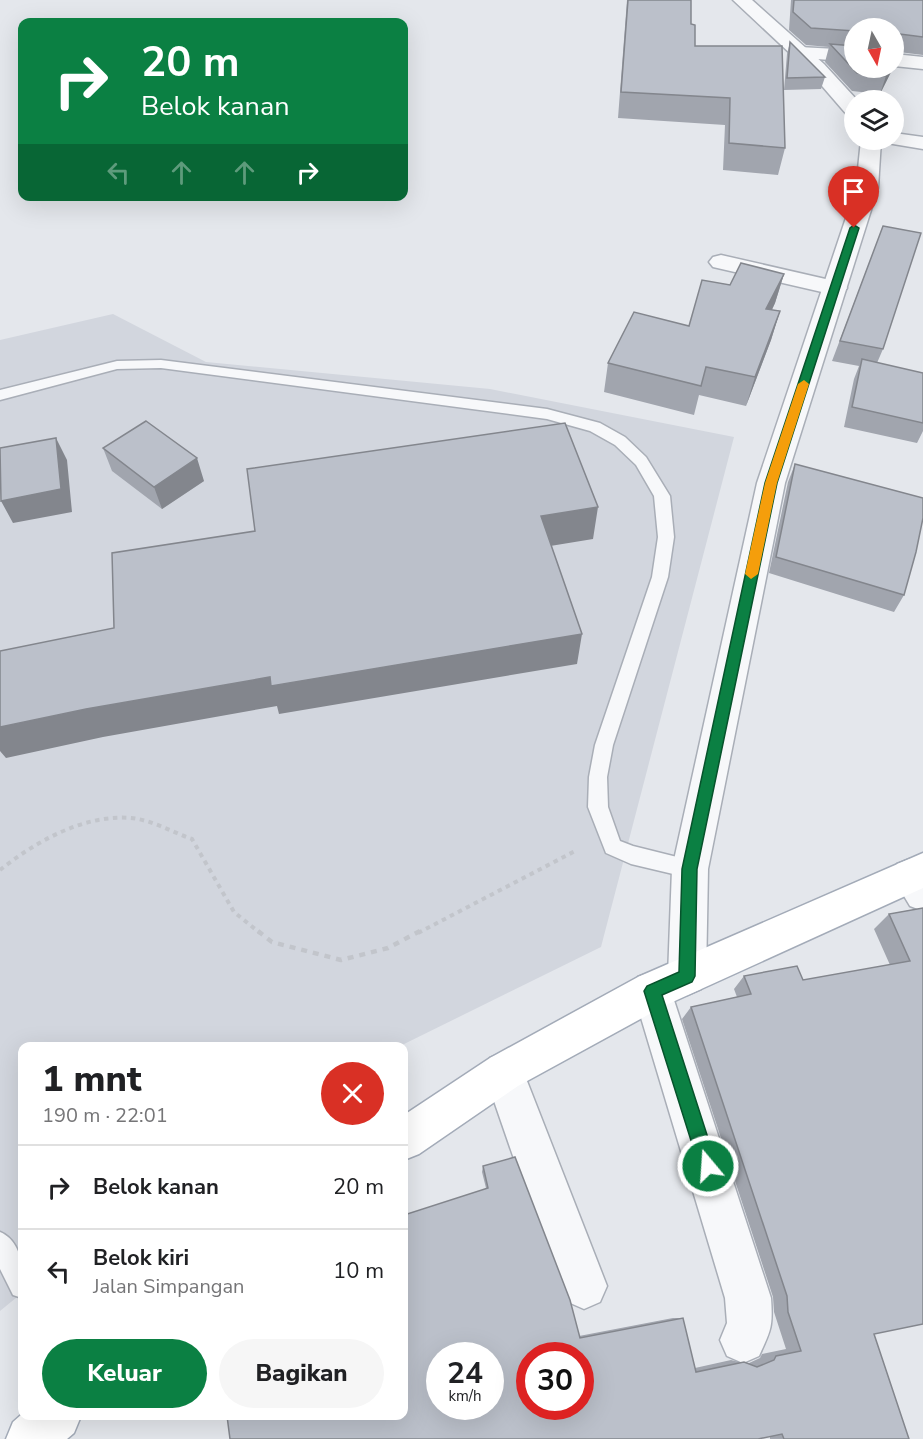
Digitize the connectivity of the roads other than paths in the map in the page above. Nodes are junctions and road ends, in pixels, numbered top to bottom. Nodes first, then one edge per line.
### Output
1 (742, 0) edge
2 (799, 53) junction
3 (844, 55) edge
4 (904, 61) edge
5 (923, 63) edge
6 (844, 98) edge
7 (904, 140) edge
8 (923, 143) edge
9 (870, 150) edge
10 (721, 262) dead end
11 (835, 288) junction
12 (0, 395) edge
13 (690, 869) junction
14 (919, 880) edge
15 (670, 984) junction
16 (504, 1072) junction
17 (408, 1136) edge
18 (0, 1244) edge
19 (18, 1278) edge
20 (584, 1286) dead end
21 (742, 1340) dead end
22 (52, 1420) edge
23 (30, 1439) edge

1 - 2 street
2 - 3 street
2 - 6 street
4 - 5 street
7 - 8 street
9 - 11 street
10 - 11 street
11 - 13 street
12 - 13 lane
13 - 15 street
14 - 15 main road
15 - 16 main road
15 - 21 street
16 - 17 main road
16 - 20 street
18 - 19 lane
22 - 23 main road

